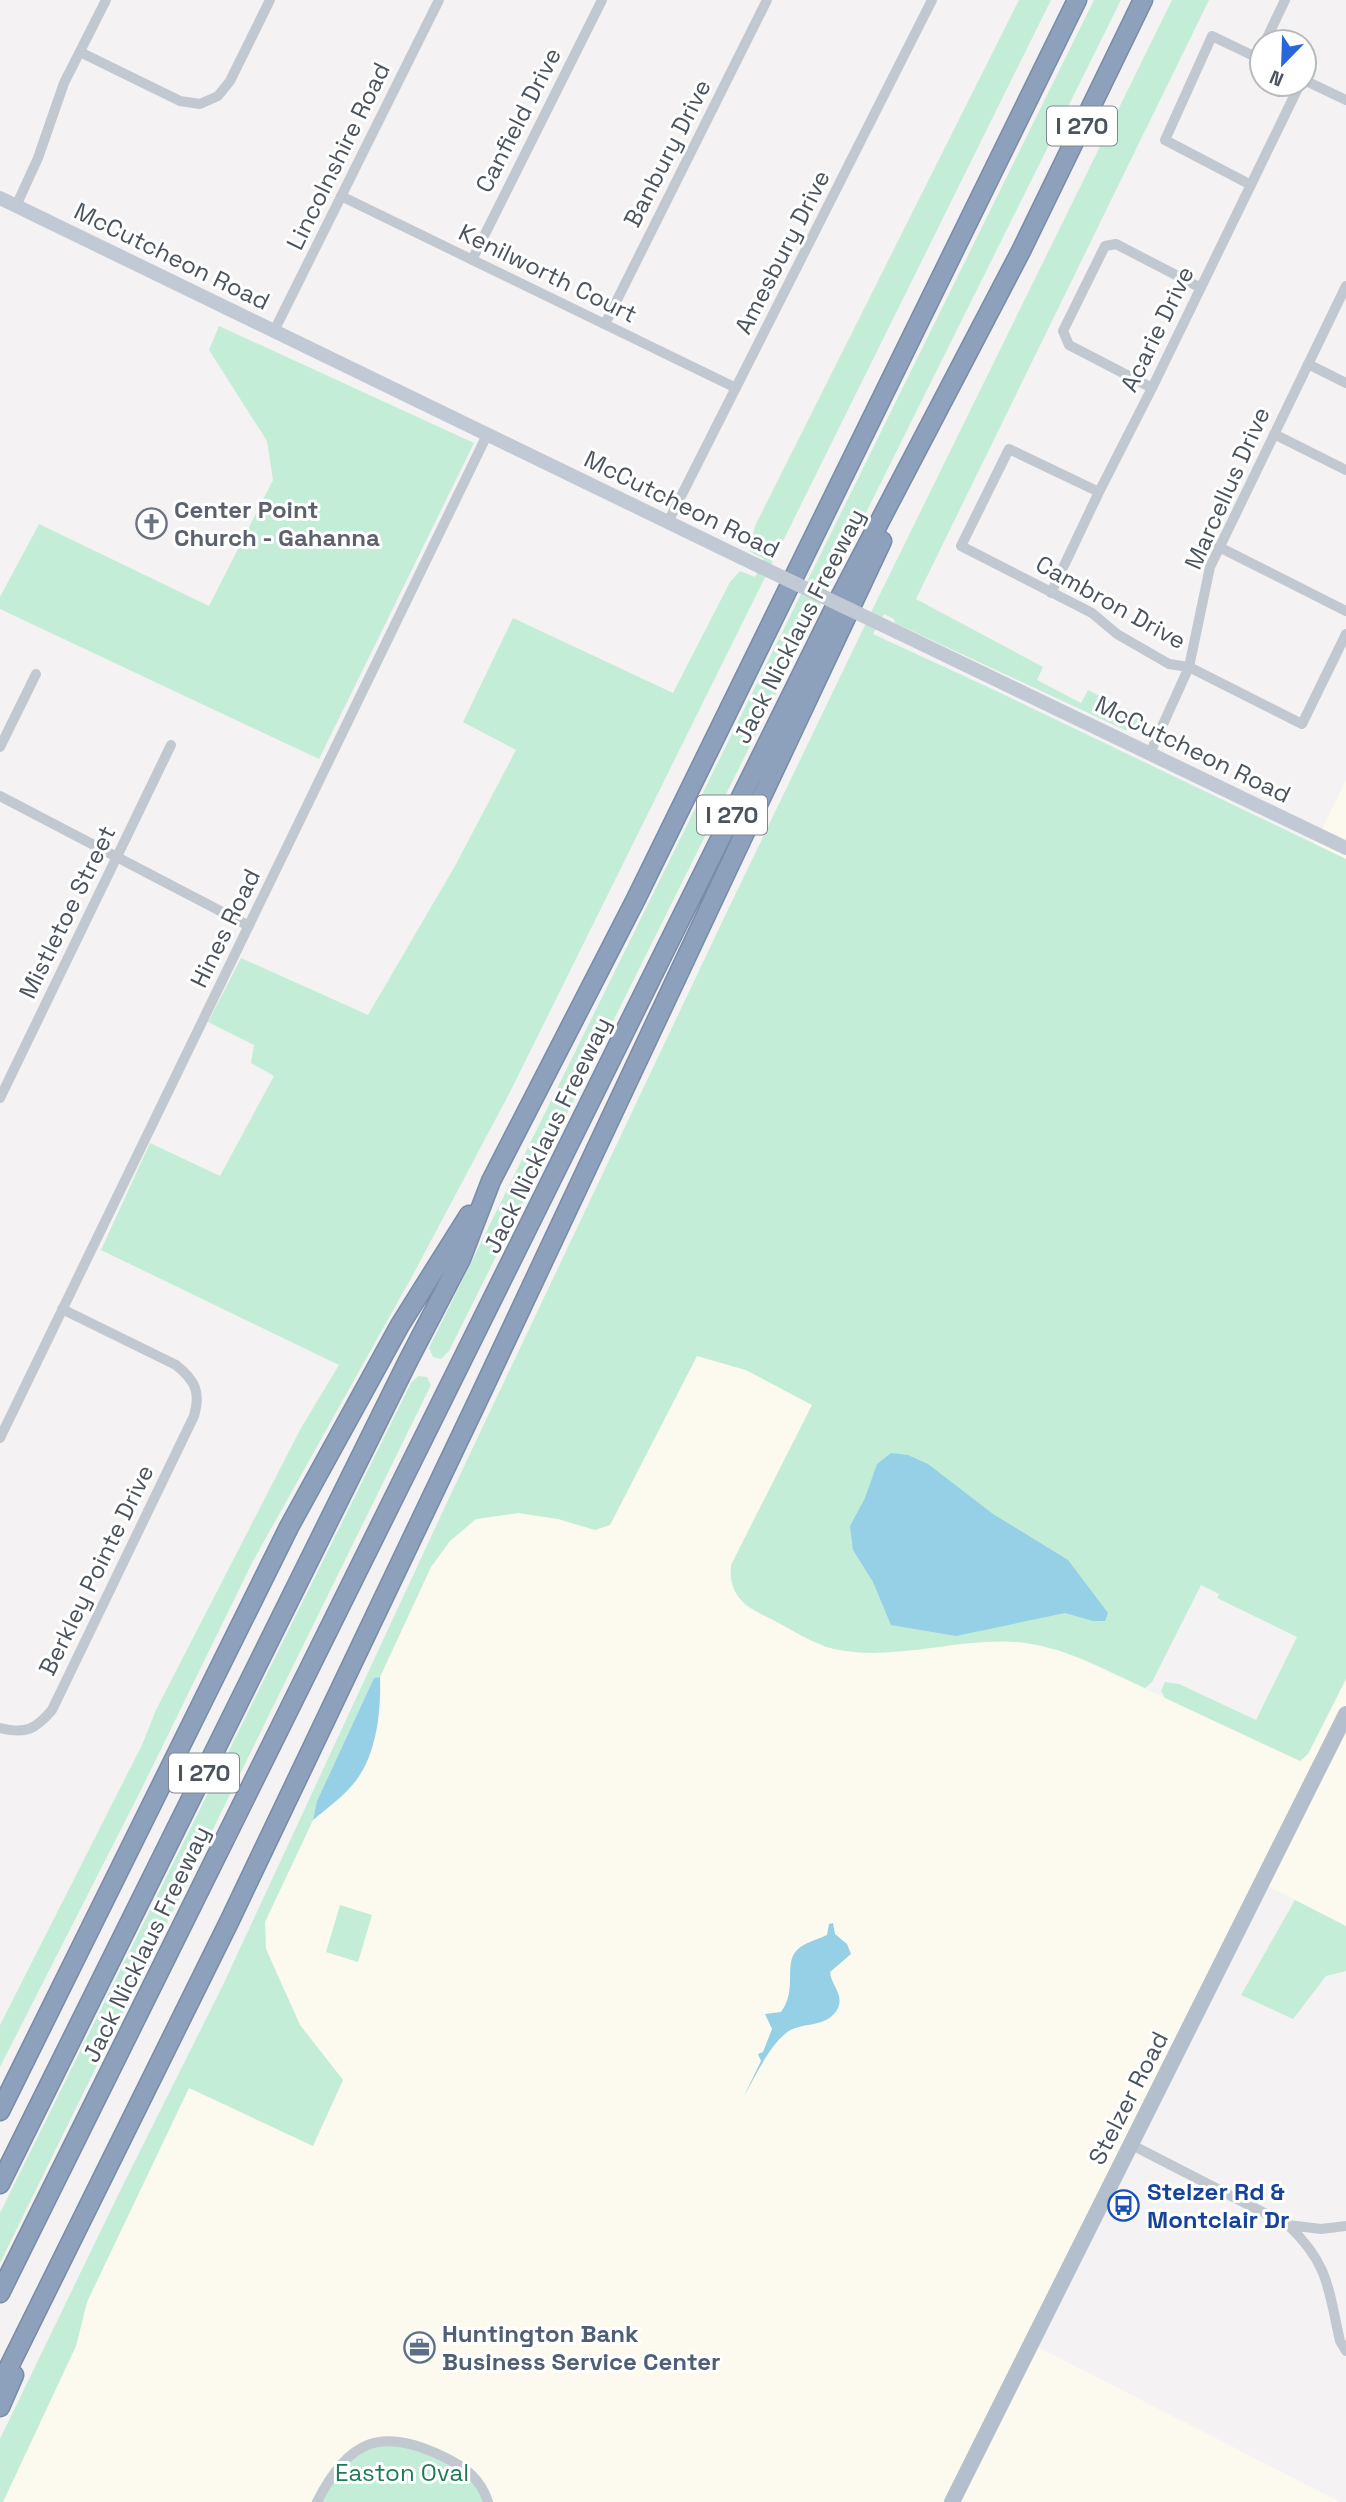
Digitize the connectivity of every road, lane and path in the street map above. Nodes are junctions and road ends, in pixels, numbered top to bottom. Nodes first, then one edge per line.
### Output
1 (106, 0) edge
2 (270, 0) edge
3 (439, 0) edge
4 (602, 0) edge
5 (767, 0) edge
6 (932, 0) edge
7 (1077, 0) edge
8 (1143, 0) edge
9 (1285, 0) edge
10 (1272, 28) edge
11 (80, 52) junction
12 (1248, 54) edge
13 (1318, 87) edge
14 (1293, 98) edge
15 (1346, 100) edge
16 (1251, 185) junction
17 (341, 196) junction
18 (0, 198) edge
19 (16, 206) junction
20 (1021, 251) junction
21 (472, 260) junction
22 (1346, 286) edge
23 (1201, 288) junction
24 (606, 324) junction
25 (274, 331) junction
26 (1308, 364) junction
27 (1346, 383) edge
28 (736, 388) junction
29 (1152, 388) junction
30 (1274, 434) junction
31 (487, 435) junction
32 (1346, 470) edge
33 (1098, 492) junction
34 (668, 522) junction
35 (1219, 547) junction
36 (1051, 593) junction
37 (1346, 611) edge
38 (1346, 634) edge
39 (1189, 667) junction
40 (36, 674) dead end
41 (171, 745) dead end
42 (0, 747) edge
43 (1150, 753) junction
44 (0, 796) edge
45 (1346, 848) edge
46 (117, 857) junction
47 (249, 926) junction
48 (0, 1098) edge
49 (491, 1181) junction
50 (62, 1309) junction
51 (0, 1438) edge
52 (1346, 1714) edge
53 (0, 1728) edge
54 (230, 1920) junction
55 (64, 1979) junction
56 (0, 2086) edge
57 (0, 2110) edge
58 (1130, 2144) junction
59 (0, 2184) edge
60 (1287, 2225) junction
61 (1346, 2226) edge
62 (0, 2293) edge
63 (1346, 2351) edge
64 (0, 2385) edge
65 (0, 2407) edge
66 (317, 2502) edge
67 (488, 2502) edge
68 (952, 2502) edge

1 - 11 street
2 - 11 street
3 - 17 street, Lincolnshire Road
4 - 21 street, Canfield Drive
5 - 24 street, Banbury Drive
6 - 28 street, Amesbury Drive
7 - 49 highway, Jack Nicklaus Freeway / I 270
8 - 20 highway, Jack Nicklaus Freeway / I 270
9 - 10 street
11 - 19 street
12 - 16 street
13 - 15 street
14 - 16 street, Acarie Drive
16 - 23 street, Acarie Drive
17 - 21 street, Kenilworth Court
17 - 25 street, Lincolnshire Road
18 - 19 main road, McCutcheon Road
19 - 25 main road, McCutcheon Road
20 - 54 highway
20 - 62 highway, Jack Nicklaus Freeway / I 270
21 - 24 street, Kenilworth Court
22 - 26 street, Marcellus Drive
23 - 29 street, Acarie Drive
23 - 29 street
24 - 28 street, Kenilworth Court
25 - 31 main road, McCutcheon Road
26 - 27 street
26 - 30 street, Marcellus Drive
28 - 34 street, Amesbury Drive
29 - 33 street, Acarie Drive
30 - 32 street
30 - 35 street, Marcellus Drive
31 - 34 main road, McCutcheon Road
31 - 47 street, Hines Road
33 - 36 street, Acarie Drive
33 - 36 street, Cambron Drive
34 - 43 main road, McCutcheon Road, bridge
35 - 37 street
35 - 39 street, Marcellus Drive
36 - 39 street, Cambron Drive
38 - 39 street, Cambron Drive
39 - 43 street, Marcellus Drive
40 - 42 street
41 - 46 street, Mistletoe Street
43 - 45 main road, McCutcheon Road
44 - 46 street
46 - 47 street
46 - 48 street, Mistletoe Street
47 - 50 street, Hines Road
49 - 55 highway
49 - 59 highway, Jack Nicklaus Freeway / I 270
50 - 51 street, Hines Road
50 - 53 street, Berkley Pointe Drive
52 - 58 main road, Stelzer Road
54 - 64 highway
54 - 65 highway
55 - 56 highway
55 - 57 highway
58 - 60 street
58 - 68 main road, Stelzer Road
60 - 61 street
60 - 63 street
66 - 67 street

